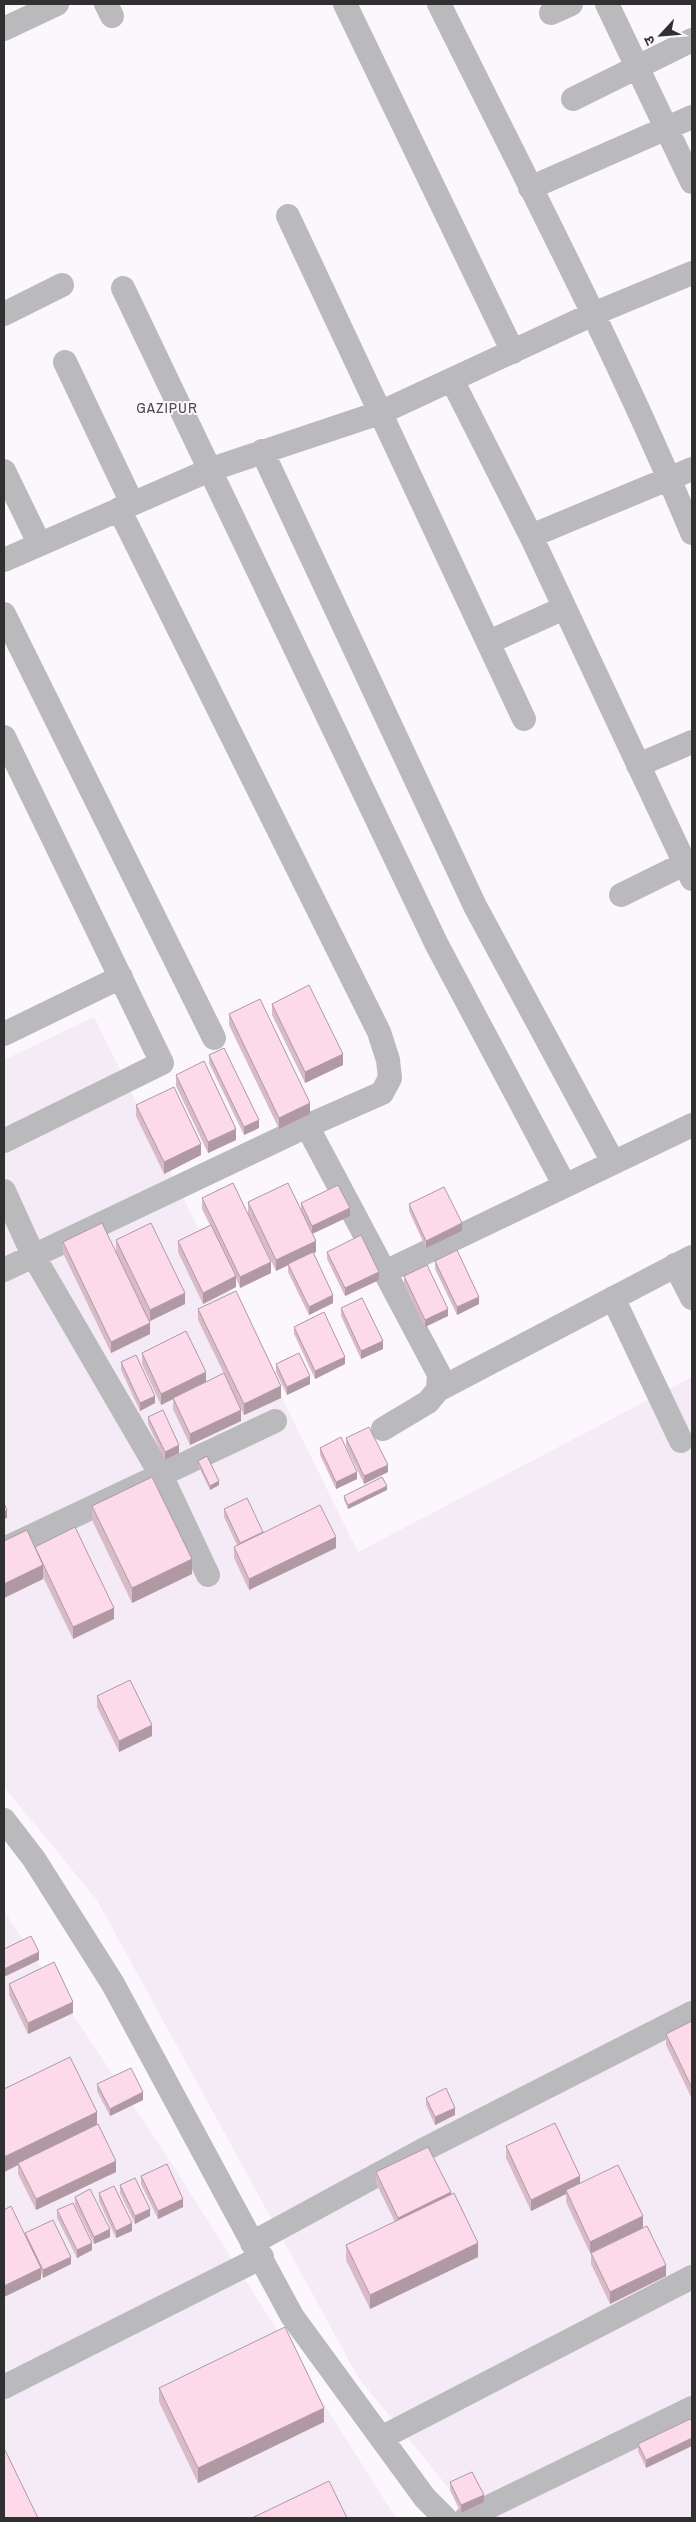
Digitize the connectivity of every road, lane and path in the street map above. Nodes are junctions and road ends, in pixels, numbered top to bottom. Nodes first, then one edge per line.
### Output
1 (57, 4) edge
2 (344, 4) edge
3 (439, 4) edge
4 (607, 4) edge
5 (4, 29) edge
6 (692, 40) edge
7 (637, 67) junction
8 (573, 99) dead end
9 (692, 117) edge
10 (667, 129) junction
11 (692, 182) edge
12 (530, 188) junction
13 (288, 216) dead end
14 (692, 274) edge
15 (62, 285) dead end
16 (123, 288) dead end
17 (4, 314) edge
18 (593, 314) junction
19 (513, 352) junction
20 (66, 362) dead end
21 (452, 380) junction
22 (382, 412) junction
23 (262, 452) junction
24 (212, 469) junction
25 (692, 469) edge
26 (4, 471) edge
27 (669, 478) junction
28 (126, 506) junction
29 (692, 532) edge
30 (531, 536) junction
31 (39, 544) junction
32 (4, 560) edge
33 (564, 608) junction
34 (4, 614) edge
35 (489, 642) junction
36 (524, 719) dead end
37 (4, 737) edge
38 (692, 742) edge
39 (638, 765) junction
40 (689, 868) edge
41 (621, 895) dead end
42 (121, 977) junction
43 (4, 1034) edge
44 (214, 1038) dead end
45 (692, 1125) edge
46 (307, 1126) junction
47 (4, 1140) edge
48 (613, 1162) junction
49 (565, 1186) junction
50 (4, 1191) edge
51 (33, 1255) junction
52 (684, 1261) edge
53 (4, 1270) edge
54 (385, 1272) junction
55 (613, 1298) junction
56 (692, 1298) edge
57 (438, 1390) junction
58 (275, 1421) dead end
59 (383, 1429) dead end
60 (681, 1441) dead end
61 (160, 1475) junction
62 (4, 1549) edge
63 (208, 1575) dead end
64 (4, 1820) edge
65 (692, 2013) edge
66 (257, 2250) junction
67 (692, 2277) edge
68 (4, 2387) edge
69 (692, 2408) edge
70 (381, 2438) junction
71 (445, 2518) edge
72 (466, 2518) edge

1 - 5 street
2 - 19 street
3 - 12 street
4 - 7 street
6 - 7 street
7 - 8 street
7 - 10 street
9 - 10 street
10 - 11 street
10 - 12 street
12 - 18 street
13 - 22 street
14 - 18 street
15 - 17 street
16 - 24 street
18 - 19 street
18 - 27 street
19 - 21 street
20 - 28 street
21 - 22 street
21 - 30 street
22 - 23 street
22 - 35 street
23 - 24 street
23 - 48 street
24 - 28 street
24 - 49 street
25 - 27 street
26 - 31 street
27 - 29 street
27 - 30 street
28 - 31 street
28 - 46 street
30 - 33 street
31 - 32 street
33 - 35 street
33 - 39 street
34 - 44 street
35 - 36 street
37 - 42 street
38 - 39 street
39 - 40 street
40 - 41 street
42 - 43 street
42 - 47 street
45 - 48 street
46 - 51 street
46 - 54 street
48 - 49 street
49 - 54 street
50 - 51 street
51 - 53 street
51 - 61 street
52 - 55 street
52 - 56 street
54 - 57 street
55 - 57 street
55 - 60 street
57 - 59 street
58 - 61 street
61 - 62 street
61 - 63 street
64 - 66 street
65 - 66 street
66 - 68 street
66 - 70 street
67 - 70 street
69 - 72 street
70 - 71 street

